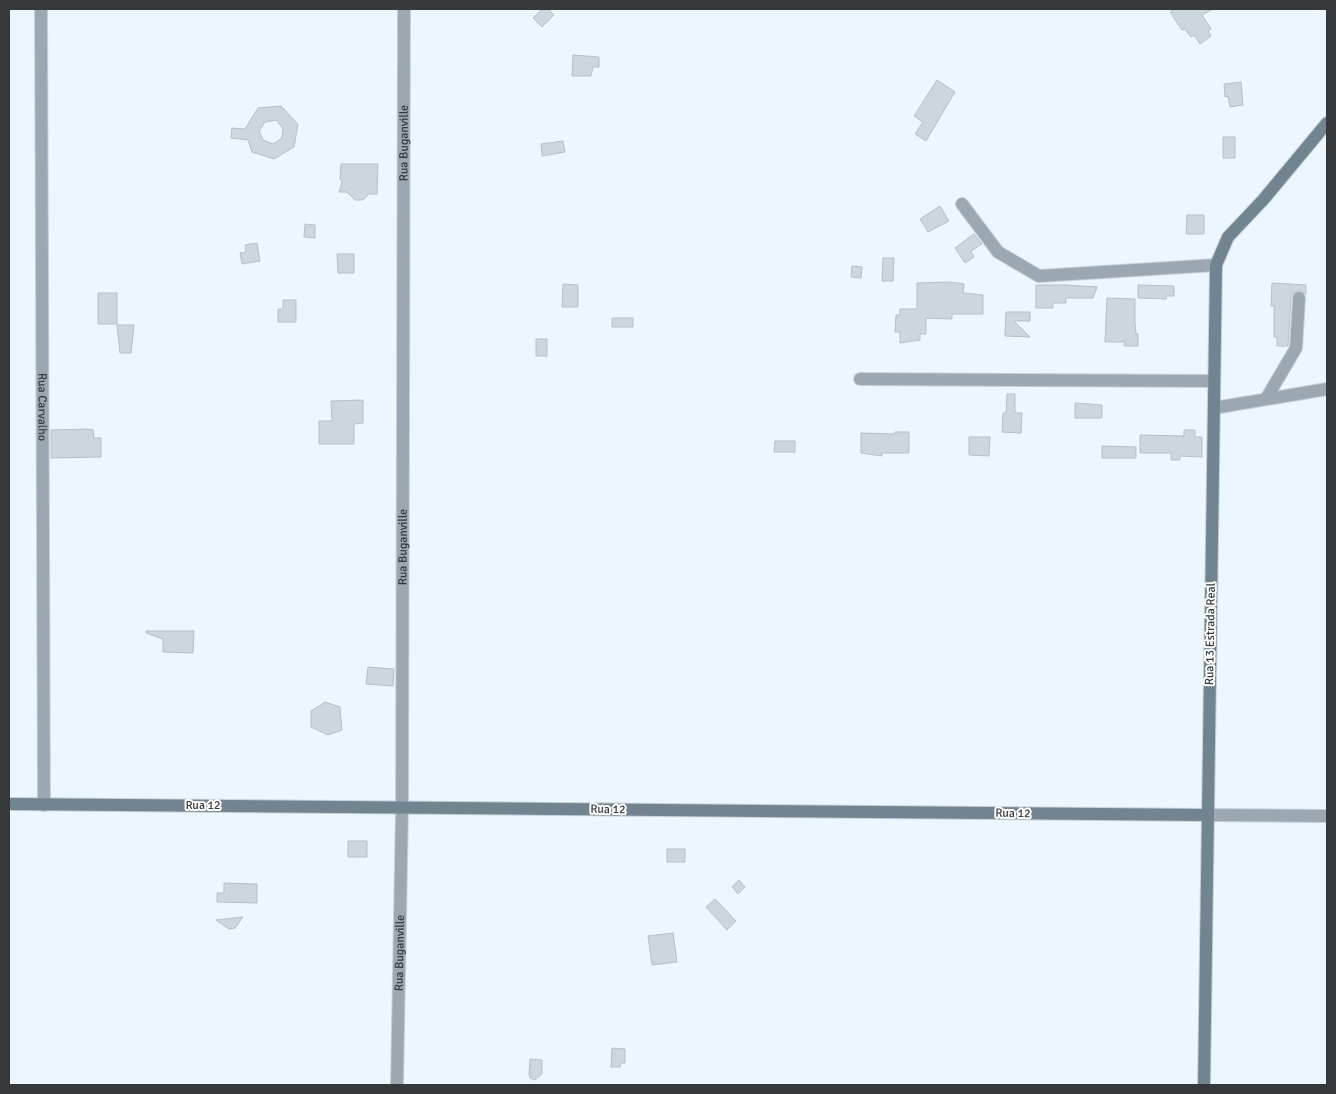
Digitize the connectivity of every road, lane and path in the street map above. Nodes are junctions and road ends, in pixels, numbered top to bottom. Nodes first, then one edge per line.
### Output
1 (41, 9) edge
2 (404, 9) edge
3 (1327, 123) edge
4 (962, 204) dead end
5 (1216, 266) junction
6 (1299, 298) dead end
7 (860, 379) dead end
8 (1214, 381) junction
9 (1327, 389) edge
10 (1266, 399) junction
11 (1214, 408) junction
12 (9, 804) edge
13 (44, 804) junction
14 (402, 807) junction
15 (1207, 814) junction
16 (1327, 816) edge
17 (397, 1085) edge
18 (1204, 1085) edge

1 - 13 street, Rua Carvalho
2 - 14 street, Rua Buganville
3 - 5 street, Rua 13 Estrada Real
4 - 5 street
5 - 8 street, Rua 13 Estrada Real
6 - 10 street
7 - 8 street
8 - 11 street, Rua 13 Estrada Real
9 - 10 street
10 - 11 street
11 - 15 street, Rua 13 Estrada Real
12 - 13 street, Rua 12
13 - 14 street, Rua 12
14 - 15 street, Rua 12
14 - 17 street, Rua Buganville
15 - 16 street
15 - 18 street, Rua 13 Estrada Real

